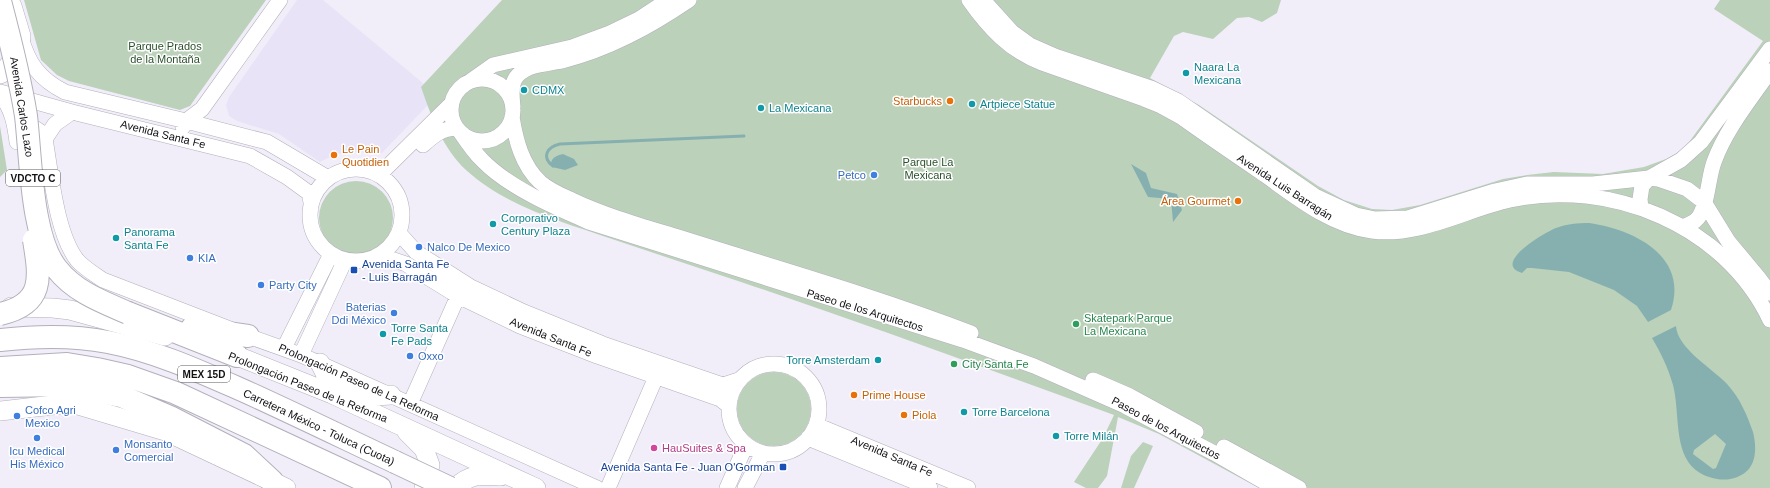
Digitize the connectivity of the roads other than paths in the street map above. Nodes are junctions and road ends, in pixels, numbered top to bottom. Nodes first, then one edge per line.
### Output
1 (11, 0) edge
2 (280, 0) edge
3 (668, 0) edge
4 (689, 0) edge
5 (969, 0) edge
6 (983, 0) edge
7 (0, 1) edge
8 (650, 19) junction
9 (0, 44) edge
10 (23, 45) junction
11 (1019, 45) junction
12 (1770, 50) edge
13 (1770, 71) edge
14 (0, 74) edge
15 (469, 82) junction
16 (0, 92) edge
17 (0, 96) edge
18 (451, 104) junction
19 (72, 112) junction
20 (512, 112) junction
21 (186, 120) junction
22 (458, 130) junction
23 (45, 139) junction
24 (17, 140) junction
25 (189, 140) junction
26 (328, 178) junction
27 (383, 178) junction
28 (1649, 178) junction
29 (311, 202) junction
30 (1704, 202) junction
31 (1641, 208) junction
32 (1366, 224) junction
33 (1682, 227) junction
34 (399, 233) junction
35 (331, 254) junction
36 (379, 255) junction
37 (77, 260) joint
38 (345, 260) junction
39 (741, 264) junction
40 (1770, 294) edge
41 (458, 296) junction
42 (1, 310) edge
43 (1770, 320) edge
44 (152, 322) junction
45 (248, 336) junction
46 (0, 340) edge
47 (284, 348) junction
48 (301, 355) junction
49 (237, 356) junction
50 (320, 363) junction
51 (0, 368) edge
52 (656, 377) junction
53 (738, 380) junction
54 (0, 386) edge
55 (330, 389) junction
56 (390, 395) junction
57 (1128, 401) junction
58 (410, 404) junction
59 (728, 405) junction
60 (0, 411) edge
61 (816, 425) junction
62 (401, 426) junction
63 (808, 438) junction
64 (746, 445) junction
65 (763, 453) junction
66 (512, 477) junction
67 (279, 484) edge
68 (380, 488) edge
69 (424, 488) edge
70 (450, 488) edge
71 (455, 488) edge
72 (536, 488) edge
73 (597, 488) edge
74 (608, 488) edge
75 (727, 488) edge
76 (745, 488) edge
77 (930, 488) edge
78 (968, 488) edge
79 (1275, 488) edge
80 (1299, 488) edge

1 - 10 main road
2 - 21 street
3 - 8 street
4 - 8 street
5 - 11 street, Avenida Luis Barragán
6 - 11 street, Avenida Luis Barragán
7 - 44 highway, Avenida Carlos Lazo / VDCTO C, bridge
8 - 15 street
8 - 20 street
9 - 42 highway, Avenida Carlos Lazo / VDCTO C, bridge
10 - 14 main road
10 - 21 street, Avenida Santa Fe
11 - 32 street, Avenida Luis Barragán
12 - 28 street, Avenida Luis Barragán
13 - 30 street
15 - 18 street
15 - 20 street
16 - 19 street, Avenida Santa Fe
17 - 24 street, Avenida Carlos Lazo
18 - 22 street
18 - 27 street
19 - 23 street
19 - 25 street, Avenida Santa Fe
20 - 22 street
20 - 39 street, Paseo de los Arquitectos
21 - 25 street
21 - 26 street, Avenida Santa Fe
22 - 27 street
22 - 39 street, Paseo de los Arquitectos
23 - 24 street
23 - 37 street, Avenida Carlos Lazo
24 - 42 street, Avenida Carlos Lazo
25 - 29 street, Avenida Santa Fe
26 - 27 street
26 - 29 street
27 - 34 street
28 - 30 street, Avenida Luis Barragán
28 - 31 street
28 - 32 street, Avenida Luis Barragán
29 - 35 street
30 - 33 street
30 - 40 street, Avenida Luis Barragán
31 - 32 street, Avenida Luis Barragán
31 - 33 street, Avenida Luis Barragán
33 - 43 street, Avenida Luis Barragán
34 - 36 street
34 - 53 street, Avenida Santa Fe
35 - 38 street
35 - 47 street
36 - 38 street
36 - 41 street, Avenida Santa Fe
37 - 45 street, Prolongación Paseo de La Reforma
38 - 48 street
39 - 57 street, Paseo de los Arquitectos
41 - 52 street, Avenida Santa Fe
41 - 58 street
42 - 49 main road, Prolongación Paseo de la Reforma
44 - 45 highway
44 - 49 highway
45 - 47 street, Prolongación Paseo de La Reforma
46 - 70 highway, Carretera México - Toluca (Cuota) / MEX 15D, bridge
47 - 48 street, Prolongación Paseo de La Reforma
48 - 50 street, Prolongación Paseo de La Reforma
49 - 55 main road, Prolongación Paseo de la Reforma
50 - 55 main road
50 - 56 street, Prolongación Paseo de La Reforma
51 - 68 highway, MEX 15D
52 - 59 street, Avenida Santa Fe
52 - 74 street
53 - 59 street
53 - 61 street
54 - 67 highway
55 - 56 main road
55 - 62 main road, Prolongación Paseo de la Reforma
56 - 58 street, Prolongación Paseo de La Reforma
57 - 79 street, Paseo de los Arquitectos
57 - 80 street, Paseo de los Arquitectos
58 - 73 street, Prolongación Paseo de La Reforma
59 - 64 street
60 - 67 main road
61 - 63 street
61 - 78 street, Avenida Santa Fe
62 - 66 main road, Prolongación Paseo de la Reforma
62 - 69 main road
63 - 65 street
63 - 77 street, Avenida Santa Fe
64 - 65 street
64 - 75 street
65 - 76 street
66 - 71 main road
66 - 72 main road, Prolongación Paseo de la Reforma

